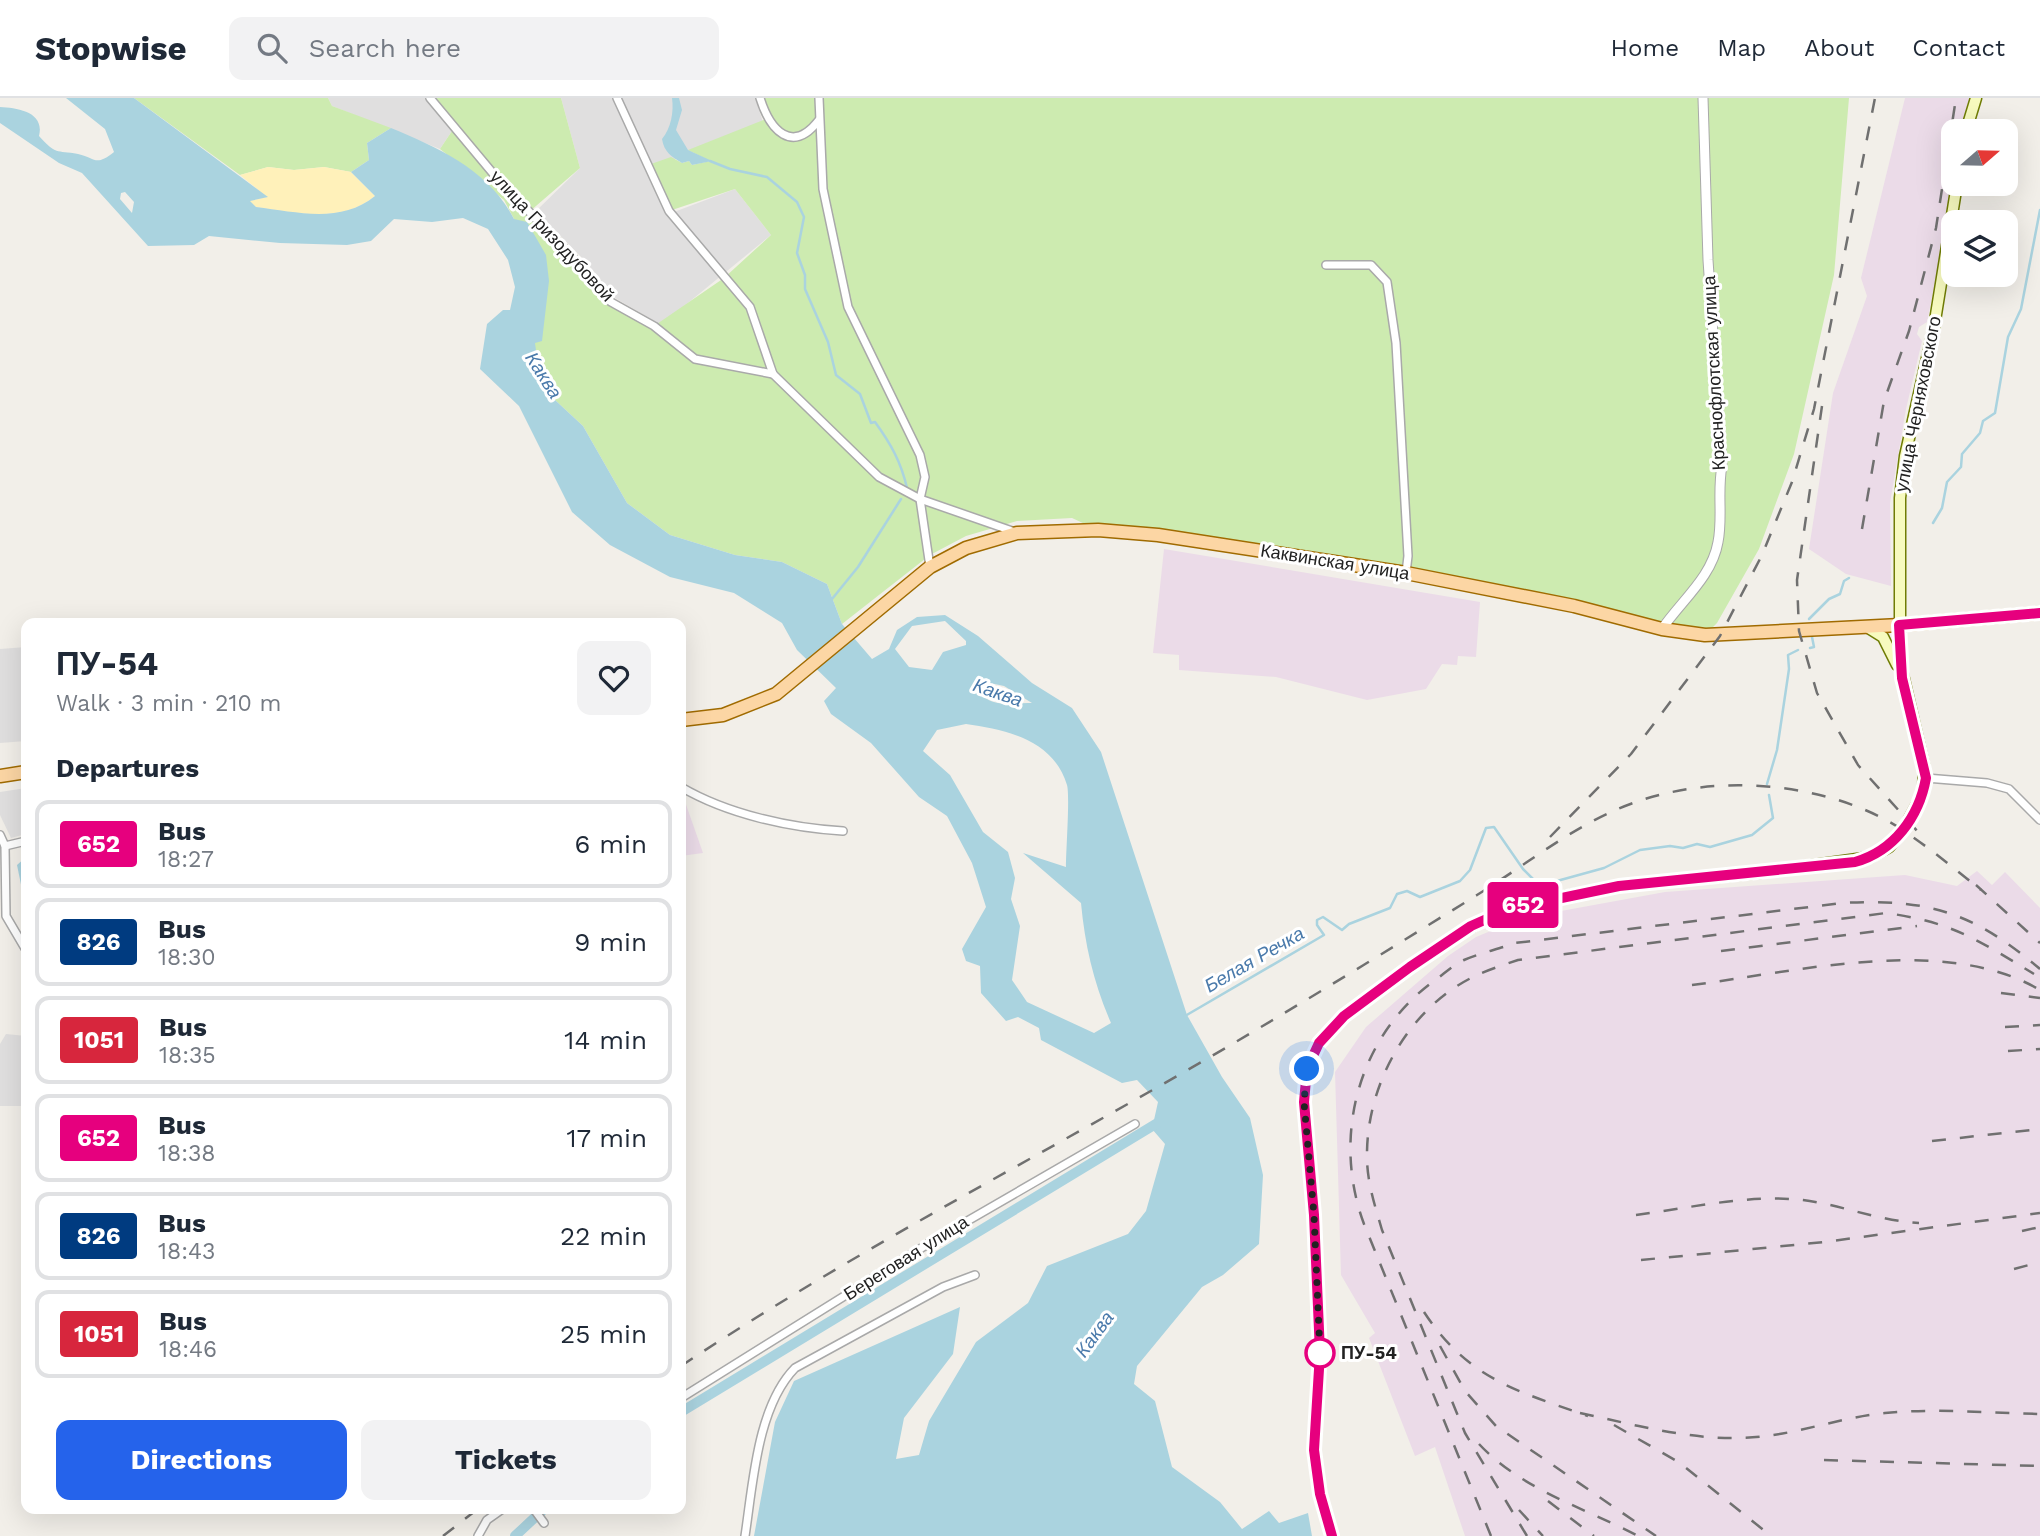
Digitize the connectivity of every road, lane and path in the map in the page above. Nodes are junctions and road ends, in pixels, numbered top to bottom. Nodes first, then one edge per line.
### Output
1 (430, 98) edge
2 (617, 98) edge
3 (760, 98) edge
4 (819, 98) edge
5 (1703, 98) edge
6 (1976, 98) edge
7 (1970, 119) edge
8 (819, 120) junction
9 (1954, 196) edge
10 (1326, 265) dead end
11 (773, 374) junction
12 (920, 499) junction
13 (1017, 533) junction
14 (930, 567) junction
15 (1406, 573) junction
16 (2040, 613) edge
17 (1899, 625) junction
18 (1867, 627) junction
19 (1662, 629) junction
20 (1902, 678) junction
21 (686, 719) edge
22 (21, 773) edge
23 (0, 775) edge
24 (1926, 778) junction
25 (686, 789) edge
26 (2040, 820) edge
27 (843, 831) dead end
28 (0, 835) edge
29 (21, 842) edge
30 (5, 846) junction
31 (21, 942) edge
32 (1135, 1124) dead end
33 (975, 1275) dead end
34 (686, 1395) edge
35 (496, 1514) edge
36 (537, 1514) edge
37 (544, 1523) dead end
38 (478, 1536) edge
39 (745, 1536) edge
40 (1332, 1536) edge

1 - 11 street, улица Гризодубовой
2 - 11 street
3 - 8 street
4 - 8 street
5 - 19 street, Краснофлотская улица
6 - 7 main road
8 - 12 street
9 - 17 main road, улица Черняховского
10 - 15 street
11 - 12 street
12 - 13 street
12 - 14 street
13 - 14 main road, Каквинская улица
13 - 15 main road, Каквинская улица
14 - 21 main road, Каквинская улица
15 - 19 main road, Каквинская улица
16 - 17 main road, Каквинская улица
17 - 18 main road, Каквинская улица
17 - 20 main road, улица Черняховского
18 - 19 main road, Каквинская улица
18 - 20 main road
20 - 24 main road
22 - 23 main road
24 - 26 street
24 - 40 main road
25 - 27 street
28 - 30 street
29 - 30 street
30 - 31 street
32 - 34 street, Береговая улица
33 - 39 street
35 - 38 street
36 - 37 street

